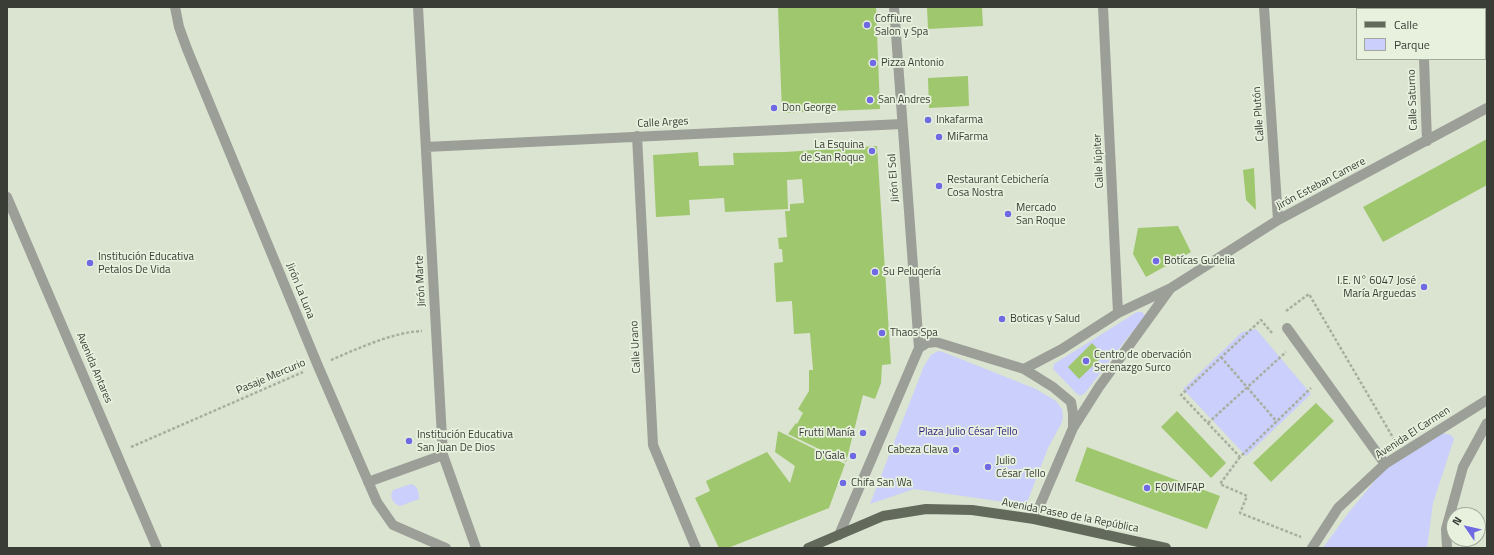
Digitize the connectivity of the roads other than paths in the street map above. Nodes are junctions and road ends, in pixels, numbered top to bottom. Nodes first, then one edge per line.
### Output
1 (175, 7) edge
2 (418, 7) edge
3 (894, 7) edge
4 (1103, 7) edge
5 (1264, 7) edge
6 (1424, 60) edge
7 (1487, 108) edge
8 (902, 124) junction
9 (637, 136) junction
10 (1427, 141) junction
11 (426, 147) junction
12 (7, 197) edge
13 (1278, 220) junction
14 (1171, 288) junction
15 (1118, 313) junction
16 (1288, 328) dead end
17 (919, 348) junction
18 (1024, 369) junction
19 (1487, 400) edge
20 (1487, 423) edge
21 (1073, 428) junction
22 (444, 455) junction
23 (1385, 464) junction
24 (368, 482) junction
25 (1034, 519) junction
26 (839, 535) junction
27 (1314, 546) edge
28 (157, 548) edge
29 (446, 548) edge
30 (476, 548) edge
31 (696, 548) edge
32 (808, 548) edge
33 (1166, 548) edge
34 (1447, 548) edge

1 - 24 street, Jirón La Luna
2 - 11 street, Jirón Marte
3 - 8 street, Jirón El Sol
4 - 15 street, Calle Júpiter
5 - 13 street, Calle Plutón
6 - 10 street, Calle Saturno
7 - 10 street, Jirón Esteban Camere
8 - 9 street, Calle Arges
8 - 17 street, Jirón El Sol
9 - 11 street, Calle Arges
9 - 31 street, Calle Urano
10 - 13 street, Jirón Esteban Camere
11 - 22 street, Jirón Marte
12 - 28 street, Avenida Antares
13 - 14 street, Jirón Esteban Camere
14 - 15 street, Jirón Esteban Camere
14 - 21 street, Jirón Esteban Camere
15 - 18 street, Jirón Esteban Camere
16 - 23 street
17 - 18 street
17 - 26 street
18 - 21 street
19 - 23 street, Avenida El Carmen
20 - 34 street
21 - 25 street
22 - 24 street
22 - 30 street, Jirón Marte
23 - 27 street, Avenida El Carmen
24 - 29 street, Jirón La Luna
25 - 26 main road, Avenida Paseo de la República
25 - 33 main road, Avenida Paseo de la República
26 - 32 main road, Avenida Paseo de la República

